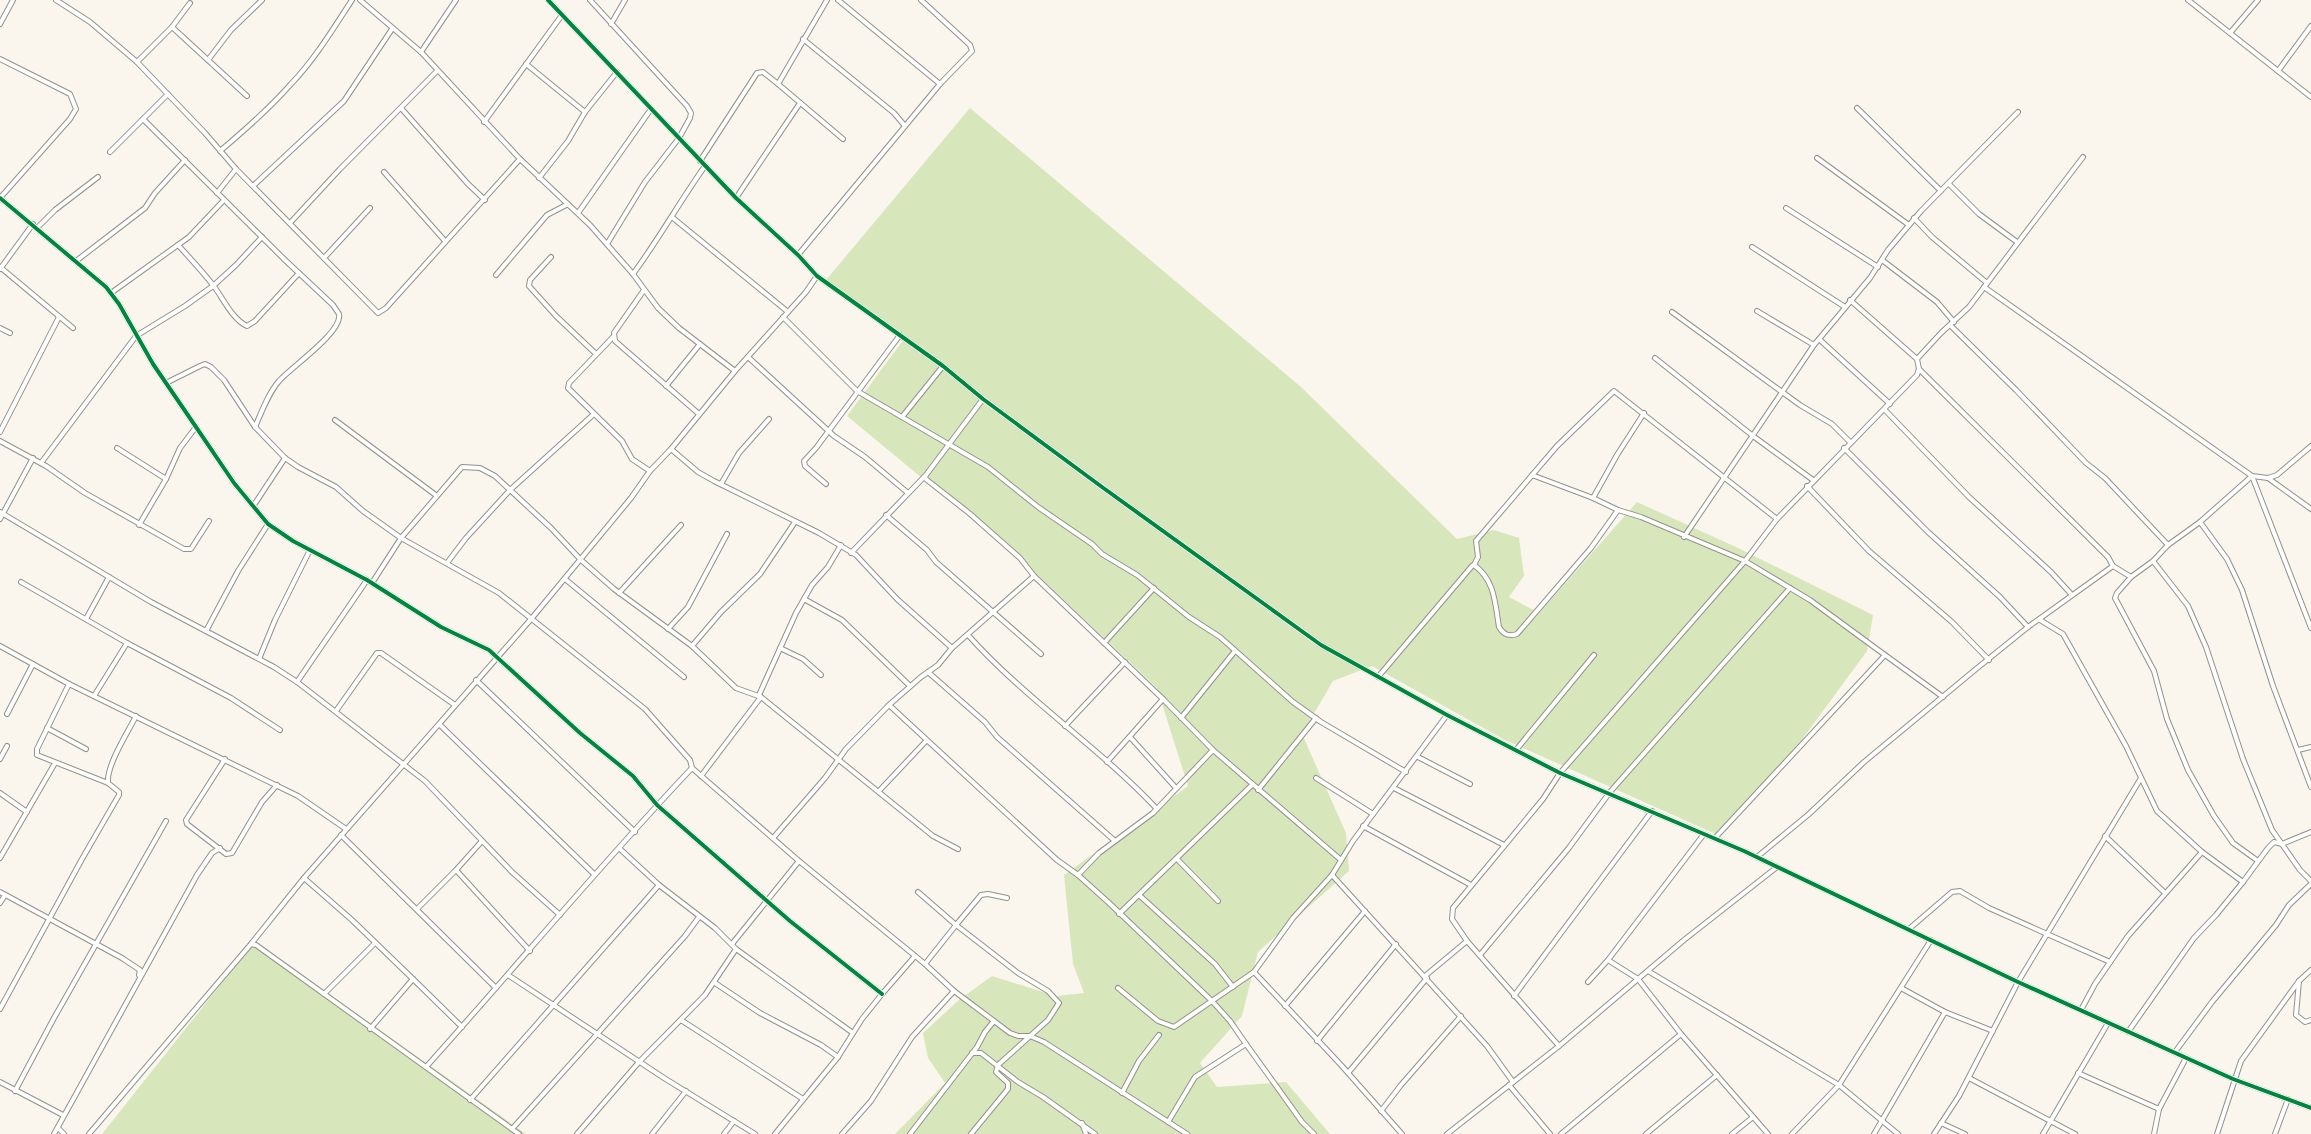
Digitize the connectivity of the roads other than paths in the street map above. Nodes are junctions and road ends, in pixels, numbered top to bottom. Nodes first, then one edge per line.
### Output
1 (13, 0) edge
2 (56, 0) edge
3 (262, 0) edge
4 (352, 0) edge
5 (360, 0) edge
6 (456, 0) edge
7 (548, 0) edge
8 (590, 0) edge
9 (625, 0) edge
10 (827, 0) edge
11 (838, 0) edge
12 (921, 0) edge
13 (2188, 0) edge
14 (2258, 0) edge
15 (190, 3) dead end
16 (0, 12) edge
17 (5, 14) junction
18 (562, 15) junction
19 (0, 24) edge
20 (611, 24) junction
21 (2311, 26) edge
22 (172, 27) junction
23 (392, 29) junction
24 (2230, 33) junction
25 (803, 39) junction
26 (421, 52) junction
27 (0, 59) edge
28 (208, 60) junction
29 (136, 62) junction
30 (526, 64) junction
31 (2278, 70) junction
32 (437, 71) junction
33 (617, 72) junction
34 (778, 84) junction
35 (940, 84) junction
36 (168, 94) junction
37 (247, 96) dead end
38 (2311, 97) edge
39 (800, 103) junction
40 (402, 108) junction
41 (1857, 108) dead end
42 (651, 109) junction
43 (585, 112) junction
44 (2018, 112) dead end
45 (143, 119) junction
46 (484, 122) junction
47 (905, 126) junction
48 (678, 138) junction
49 (843, 139) dead end
50 (220, 151) junction
51 (110, 152) dead end
52 (2083, 157) dead end
53 (1818, 158) dead end
54 (185, 160) junction
55 (520, 160) junction
56 (700, 161) junction
57 (705, 166) junction
58 (236, 169) junction
59 (384, 172) dead end
60 (98, 177) dead end
61 (539, 178) junction
62 (1949, 184) junction
63 (253, 186) junction
64 (1941, 191) junction
65 (217, 193) junction
66 (0, 198) edge
67 (736, 198) junction
68 (224, 200) junction
69 (485, 200) junction
70 (568, 204) junction
71 (370, 208) dead end
72 (1786, 208) dead end
73 (578, 213) junction
74 (673, 218) junction
75 (1914, 218) junction
76 (290, 223) junction
77 (33, 224) junction
78 (1909, 225) junction
79 (37, 228) junction
80 (262, 237) junction
81 (445, 241) junction
82 (2017, 242) junction
83 (607, 244) junction
84 (178, 245) junction
85 (1752, 247) dead end
86 (798, 255) junction
87 (551, 257) dead end
88 (324, 258) junction
89 (1882, 260) junction
90 (76, 261) junction
91 (1878, 267) junction
92 (0, 268) edge
93 (299, 273) junction
94 (633, 274) junction
95 (496, 275) dead end
96 (817, 276) junction
97 (1986, 285) junction
98 (213, 286) junction
99 (644, 290) junction
100 (111, 293) junction
101 (1850, 300) junction
102 (1845, 307) junction
103 (1757, 311) dead end
104 (788, 312) junction
105 (1672, 312) dead end
106 (59, 317) junction
107 (783, 317) junction
108 (1954, 322) junction
109 (1950, 325) junction
110 (0, 328) edge
111 (73, 328) dead end
112 (10, 333) dead end
113 (900, 335) junction
114 (136, 336) junction
115 (613, 337) junction
116 (1819, 339) junction
117 (700, 344) junction
118 (1814, 345) junction
119 (595, 353) junction
120 (748, 357) junction
121 (1655, 358) dead end
122 (1917, 359) junction
123 (943, 366) junction
124 (1919, 369) junction
125 (735, 371) junction
126 (166, 383) junction
127 (666, 386) junction
128 (857, 391) junction
129 (1783, 391) junction
130 (983, 399) junction
131 (1890, 404) junction
132 (1885, 410) junction
133 (594, 414) junction
134 (699, 414) junction
135 (1644, 414) junction
136 (902, 417) junction
137 (769, 419) dead end
138 (335, 420) dead end
139 (196, 427) junction
140 (255, 427) junction
141 (828, 430) junction
142 (0, 432) edge
143 (1753, 436) junction
144 (0, 441) edge
145 (1850, 442) junction
146 (948, 444) junction
147 (2311, 446) edge
148 (117, 448) dead end
149 (1844, 448) junction
150 (671, 449) junction
151 (32, 458) junction
152 (285, 458) junction
153 (41, 463) junction
154 (650, 471) junction
155 (1532, 475) junction
156 (1724, 476) junction
157 (2252, 476) junction
158 (924, 477) junction
159 (2268, 478) junction
160 (166, 479) junction
161 (1813, 480) junction
162 (721, 484) junction
163 (826, 484) dead end
164 (1808, 486) junction
165 (510, 490) junction
166 (908, 493) junction
167 (437, 496) junction
168 (1593, 498) junction
169 (254, 505) junction
170 (2311, 509) edge
171 (1618, 510) junction
172 (1, 513) edge
173 (886, 515) junction
174 (0, 519) edge
175 (1777, 519) junction
176 (209, 521) dead end
177 (795, 522) junction
178 (2200, 522) junction
179 (268, 524) junction
180 (139, 525) junction
181 (680, 525) dead end
182 (727, 534) dead end
183 (1684, 536) junction
184 (401, 538) junction
185 (841, 545) junction
186 (2168, 545) junction
187 (310, 550) junction
188 (851, 553) junction
189 (581, 560) junction
190 (1745, 561) junction
191 (2153, 561) junction
192 (447, 563) junction
193 (1474, 565) junction
194 (2113, 566) junction
195 (1034, 576) junction
196 (109, 577) junction
197 (2131, 577) junction
198 (564, 579) junction
199 (367, 580) junction
200 (21, 582) dead end
201 (372, 583) junction
202 (1154, 588) junction
203 (1790, 588) junction
204 (620, 593) junction
205 (2072, 595) junction
206 (804, 599) junction
207 (992, 611) junction
208 (532, 618) junction
209 (86, 619) junction
210 (2040, 620) junction
211 (2028, 627) junction
212 (2311, 628) edge
213 (668, 629) junction
214 (206, 631) junction
215 (968, 635) junction
216 (127, 643) junction
217 (1104, 643) junction
218 (0, 646) edge
219 (692, 646) junction
220 (780, 648) junction
221 (952, 648) junction
222 (1235, 651) junction
223 (1041, 654) dead end
224 (1594, 654) dead end
225 (1885, 655) junction
226 (496, 657) junction
227 (259, 659) junction
228 (1989, 660) junction
229 (1125, 662) junction
230 (33, 664) junction
231 (928, 672) junction
232 (821, 674) dead end
233 (684, 677) dead end
234 (1378, 677) junction
235 (476, 680) junction
236 (297, 682) junction
237 (69, 684) junction
238 (910, 686) junction
239 (94, 696) junction
240 (760, 696) junction
241 (1943, 697) junction
242 (1163, 699) junction
243 (455, 705) junction
244 (889, 705) junction
245 (336, 711) junction
246 (6, 714) dead end
247 (1447, 715) junction
248 (136, 716) junction
249 (1181, 718) junction
250 (1316, 718) junction
251 (440, 725) junction
252 (1065, 726) junction
253 (47, 728) junction
254 (280, 730) dead end
255 (1130, 736) junction
256 (926, 741) junction
257 (7, 746) dead end
258 (2311, 747) edge
259 (86, 749) dead end
260 (1213, 750) junction
261 (1516, 750) junction
262 (2298, 750) junction
263 (1418, 757) junction
264 (0, 759) edge
265 (225, 759) junction
266 (838, 759) junction
267 (1107, 762) junction
268 (55, 763) junction
269 (404, 764) junction
270 (692, 768) junction
271 (1406, 772) junction
272 (1560, 773) junction
273 (701, 776) junction
274 (1316, 778) dead end
275 (2141, 778) junction
276 (108, 783) junction
277 (1470, 784) dead end
278 (277, 785) junction
279 (1252, 785) junction
280 (2311, 786) edge
281 (1176, 788) junction
282 (1394, 788) junction
283 (1258, 790) junction
284 (879, 791) junction
285 (1610, 792) junction
286 (0, 793) edge
287 (657, 805) junction
288 (1157, 809) junction
289 (1652, 811) junction
290 (27, 812) junction
291 (1373, 814) junction
292 (166, 821) dead end
293 (1364, 826) junction
294 (346, 829) junction
295 (634, 832) junction
296 (2311, 832) edge
297 (1704, 834) junction
298 (341, 835) junction
299 (2106, 836) junction
300 (773, 838) junction
301 (1715, 838) junction
302 (482, 841) junction
303 (1115, 841) junction
304 (2282, 844) junction
305 (1504, 845) junction
306 (220, 848) junction
307 (620, 849) junction
308 (958, 849) dead end
309 (2202, 852) junction
310 (1757, 857) junction
311 (0, 858) edge
312 (1177, 858) junction
313 (1341, 860) junction
314 (799, 861) junction
315 (2258, 861) junction
316 (1777, 867) junction
317 (456, 870) junction
318 (594, 874) junction
319 (1078, 875) junction
320 (1332, 875) junction
321 (304, 878) junction
322 (2311, 881) edge
323 (2243, 882) junction
324 (2311, 884) edge
325 (659, 885) junction
326 (1471, 885) junction
327 (0, 892) edge
328 (918, 892) dead end
329 (2165, 893) junction
330 (5, 895) junction
331 (1139, 895) junction
332 (1007, 898) dead end
333 (767, 900) junction
334 (1218, 901) dead end
335 (0, 904) edge
336 (417, 909) junction
337 (1365, 910) junction
338 (1119, 914) junction
339 (560, 916) junction
340 (699, 917) junction
341 (50, 919) junction
342 (956, 925) junction
343 (1909, 929) junction
344 (2047, 934) junction
345 (1931, 940) junction
346 (1467, 941) junction
347 (375, 942) junction
348 (97, 944) junction
349 (251, 944) junction
350 (732, 944) junction
351 (1396, 944) junction
352 (736, 949) junction
353 (530, 951) junction
354 (915, 956) junction
355 (1480, 956) junction
356 (1608, 960) junction
357 (2110, 962) junction
358 (925, 964) junction
359 (2311, 970) edge
360 (1648, 971) junction
361 (1254, 972) junction
362 (508, 975) junction
363 (1426, 977) junction
364 (139, 978) junction
365 (413, 979) junction
366 (1638, 979) junction
367 (2299, 981) junction
368 (1588, 982) dead end
369 (2018, 982) junction
370 (714, 984) junction
371 (1233, 987) junction
372 (496, 988) junction
373 (1118, 988) dead end
374 (1901, 988) junction
375 (954, 991) junction
376 (324, 994) junction
377 (882, 994) junction
378 (1514, 996) junction
379 (1212, 1001) junction
380 (553, 1005) junction
381 (1285, 1006) junction
382 (0, 1009) edge
383 (2081, 1010) junction
384 (1945, 1012) junction
385 (1461, 1016) junction
386 (681, 1020) junction
387 (2311, 1020) edge
388 (994, 1021) junction
389 (2108, 1023) junction
390 (462, 1028) junction
391 (370, 1029) junction
392 (1993, 1031) junction
393 (2128, 1032) junction
394 (854, 1033) junction
395 (596, 1034) junction
396 (1681, 1034) junction
397 (1159, 1035) dead end
398 (1030, 1036) junction
399 (1317, 1041) junction
400 (1246, 1044) junction
401 (1559, 1046) junction
402 (2175, 1052) junction
403 (972, 1053) junction
404 (838, 1057) junction
405 (2186, 1058) junction
406 (639, 1062) junction
407 (998, 1065) junction
408 (426, 1068) junction
409 (1348, 1073) junction
410 (2078, 1073) junction
411 (1717, 1075) junction
412 (1969, 1078) junction
413 (2234, 1080) junction
414 (0, 1082) edge
415 (1511, 1083) junction
416 (1839, 1085) junction
417 (15, 1091) junction
418 (686, 1091) junction
419 (1122, 1092) junction
420 (803, 1099) junction
421 (2288, 1099) junction
422 (470, 1100) junction
423 (2311, 1108) edge
424 (2159, 1109) junction
425 (1381, 1111) junction
426 (63, 1115) junction
427 (1753, 1117) junction
428 (2051, 1119) junction
429 (734, 1121) junction
430 (1880, 1121) junction
431 (1082, 1122) junction
432 (1168, 1122) junction
433 (1941, 1123) junction
434 (58, 1128) junction
435 (512, 1129) junction
436 (1796, 1130) junction
437 (54, 1134) edge
438 (64, 1134) edge
439 (89, 1134) edge
440 (519, 1134) edge
441 (577, 1134) edge
442 (652, 1134) edge
443 (724, 1134) edge
444 (755, 1134) edge
445 (775, 1134) edge
446 (842, 1134) edge
447 (910, 1134) edge
448 (971, 1134) edge
449 (1086, 1134) edge
450 (1095, 1134) edge
451 (1187, 1134) edge
452 (1314, 1134) edge
453 (1402, 1134) edge
454 (1447, 1134) edge
455 (1550, 1134) edge
456 (1561, 1134) edge
457 (1646, 1134) edge
458 (1732, 1134) edge
459 (1768, 1134) edge
460 (1792, 1134) edge
461 (1801, 1134) edge
462 (1874, 1134) edge
463 (1898, 1134) edge
464 (1934, 1134) edge
465 (1965, 1134) edge
466 (2043, 1134) edge
467 (2075, 1134) edge
468 (2154, 1134) edge
469 (2217, 1134) edge
470 (2276, 1134) edge

1 - 17 street
2 - 29 street
3 - 28 street
4 - 50 street
5 - 23 street
6 - 26 street
7 - 18 street
8 - 20 street
9 - 20 street
10 - 25 street
11 - 35 street
12 - 35 street
13 - 24 street
14 - 24 street
15 - 22 street
16 - 17 street
17 - 19 street
18 - 30 street
18 - 33 street
20 - 48 street
21 - 31 street
22 - 28 street
22 - 29 street
23 - 26 street
23 - 63 street
24 - 31 street
25 - 34 street
25 - 47 street
26 - 32 street
27 - 66 street
28 - 37 street
29 - 36 street
30 - 43 street
30 - 46 street
31 - 38 street
32 - 40 street
32 - 46 street
33 - 42 street
33 - 43 street
34 - 39 street
34 - 56 street
35 - 47 street
36 - 45 street
36 - 50 street
39 - 49 street
39 - 67 street
40 - 69 street
40 - 76 street
41 - 64 street
42 - 48 street
42 - 73 street
43 - 61 street
44 - 62 street
45 - 51 street
45 - 54 street
46 - 55 street
47 - 86 street
48 - 56 street
48 - 83 street
50 - 58 street
52 - 82 street
53 - 78 street
54 - 65 street
54 - 90 street
55 - 61 street
55 - 69 street
56 - 57 street
57 - 67 street
57 - 74 street
58 - 63 street
58 - 65 street
59 - 81 street
60 - 79 street
61 - 70 street
62 - 64 street
62 - 82 street
63 - 76 street
64 - 75 street
65 - 68 street
66 - 77 street
67 - 86 street
68 - 80 street
68 - 84 street
69 - 81 street
70 - 73 street
70 - 95 street
71 - 88 street
72 - 91 street
73 - 83 street
74 - 94 street
74 - 104 street
75 - 78 street
75 - 97 street
76 - 88 street
77 - 79 street
77 - 92 street
78 - 89 street
79 - 90 street
80 - 93 street
80 - 98 street
81 - 88 street
82 - 97 street
83 - 94 street
84 - 98 street
84 - 100 street
85 - 102 street
86 - 96 street
87 - 119 street
89 - 91 street
89 - 108 street
90 - 100 street
91 - 101 street
92 - 106 street
93 - 98 street
93 - 140 street
94 - 99 street
96 - 104 street
96 - 113 street
97 - 108 street
97 - 157 street
98 - 114 street
99 - 115 street
99 - 117 street
100 - 114 street
101 - 102 street
101 - 122 street
102 - 116 street
103 - 118 street
104 - 107 street
105 - 129 street
106 - 111 street
106 - 142 street
107 - 120 street
107 - 128 street
108 - 109 street
109 - 122 street
109 - 186 street
110 - 112 street
113 - 123 street
113 - 128 street
114 - 126 street
114 - 153 street
115 - 119 street
115 - 127 street
116 - 118 street
116 - 131 street
117 - 125 street
117 - 127 street
118 - 129 street
119 - 133 street
120 - 125 street
120 - 141 street
121 - 143 street
122 - 124 street
123 - 130 street
123 - 136 street
124 - 131 street
124 - 194 street
125 - 134 street
126 - 139 street
126 - 140 street
127 - 134 street
128 - 136 street
128 - 141 street
129 - 143 street
129 - 145 street
130 - 146 street
130 - 234 street
131 - 132 street
132 - 145 street
132 - 205 street
133 - 154 street
133 - 165 street
134 - 150 street
135 - 155 street
135 - 156 street
135 - 168 street
136 - 146 street
137 - 162 street
138 - 167 street
139 - 160 street
139 - 169 street
140 - 152 street
141 - 163 street
141 - 166 street
143 - 156 street
143 - 161 street
144 - 151 street
145 - 149 street
146 - 158 street
146 - 202 street
147 - 159 street
148 - 160 street
149 - 161 street
149 - 211 street
150 - 154 street
150 - 162 street
151 - 153 street
151 - 172 street
152 - 169 street
152 - 184 street
153 - 180 street
154 - 189 street
155 - 168 street
155 - 193 street
156 - 175 street
156 - 183 street
157 - 159 street
157 - 178 street
157 - 212 street
158 - 166 street
158 - 195 street
159 - 170 street
160 - 180 street
161 - 164 street
162 - 177 street
164 - 175 street
164 - 228 street
165 - 167 street
165 - 189 street
165 - 192 street
166 - 173 street
167 - 184 street
168 - 171 street
169 - 179 street
171 - 183 street
171 - 193 street
172 - 174 street
172 - 196 street
173 - 188 street
173 - 207 street
175 - 190 street
176 - 180 street
177 - 185 street
177 - 219 street
178 - 186 street
178 - 262 street
179 - 187 street
179 - 214 street
181 - 204 street
182 - 213 street
183 - 190 street
184 - 192 street
184 - 201 street
185 - 188 street
185 - 206 street
186 - 191 street
187 - 199 street
187 - 227 street
188 - 221 street
189 - 198 street
189 - 204 street
190 - 203 street
190 - 272 street
191 - 197 street
191 - 304 street
192 - 208 street
193 - 234 street
194 - 197 street
194 - 205 street
195 - 207 street
195 - 217 street
196 - 209 street
196 - 214 street
197 - 315 street
198 - 208 street
198 - 233 street
199 - 201 street
199 - 236 street
200 - 209 street
201 - 226 street
202 - 217 street
202 - 222 street
203 - 225 street
203 - 285 street
204 - 213 street
205 - 210 street
206 - 220 street
206 - 238 street
207 - 215 street
207 - 223 street
208 - 226 street
208 - 270 street
209 - 216 street
210 - 211 street
210 - 275 street
211 - 228 street
213 - 219 street
214 - 227 street
215 - 221 street
215 - 252 street
216 - 239 street
216 - 254 street
217 - 229 street
218 - 230 street
219 - 240 street
220 - 232 street
220 - 240 street
221 - 231 street
222 - 249 street
222 - 250 street
224 - 261 street
225 - 241 street
225 - 301 street
226 - 235 street
226 - 287 street
227 - 236 street
228 - 241 street
229 - 242 street
229 - 252 street
230 - 237 street
230 - 246 street
231 - 238 street
231 - 303 street
234 - 247 street
235 - 243 street
235 - 295 street
236 - 245 street
237 - 239 street
237 - 253 street
238 - 244 street
239 - 248 street
240 - 266 street
240 - 273 street
241 - 310 street
242 - 249 street
242 - 255 street
243 - 245 street
243 - 251 street
244 - 256 street
244 - 266 street
245 - 269 street
247 - 261 street
247 - 263 street
248 - 265 street
248 - 276 street
249 - 260 street
250 - 271 street
250 - 283 street
251 - 269 street
251 - 318 street
252 - 267 street
253 - 259 street
253 - 268 street
255 - 267 street
255 - 281 street
256 - 284 street
256 - 319 street
257 - 264 street
258 - 262 street
260 - 279 street
260 - 281 street
261 - 272 street
262 - 280 street
263 - 271 street
263 - 277 street
265 - 278 street
265 - 306 street
266 - 284 street
266 - 300 street
267 - 288 street
268 - 276 street
268 - 290 street
269 - 294 street
269 - 302 street
270 - 273 street
270 - 287 street
271 - 282 street
272 - 285 street
272 - 305 street
273 - 300 street
274 - 291 street
275 - 299 street
275 - 309 street
276 - 341 street
278 - 294 street
278 - 306 street
279 - 283 street
279 - 312 street
281 - 288 street
282 - 291 street
282 - 305 street
283 - 313 street
284 - 308 street
285 - 289 street
285 - 355 street
286 - 290 street
287 - 295 street
287 - 333 street
288 - 303 street
289 - 297 street
289 - 378 street
290 - 311 street
291 - 293 street
292 - 348 street
293 - 313 street
293 - 326 street
294 - 298 street
295 - 307 street
296 - 304 street
297 - 301 street
297 - 356 street
298 - 321 street
298 - 336 street
299 - 329 street
299 - 344 street
300 - 314 street
301 - 310 street
302 - 317 street
302 - 339 street
303 - 319 street
304 - 315 street
304 - 322 street
305 - 326 street
306 - 364 street
307 - 318 street
307 - 325 street
309 - 323 street
309 - 329 street
310 - 316 street
312 - 331 street
312 - 334 street
313 - 320 street
314 - 333 street
314 - 354 street
315 - 323 street
316 - 343 street
316 - 360 street
317 - 336 street
317 - 353 street
318 - 339 street
319 - 338 street
320 - 337 street
320 - 361 street
321 - 347 street
321 - 349 street
323 - 393 street
324 - 402 street
325 - 340 street
325 - 380 street
326 - 346 street
327 - 330 street
328 - 342 street
329 - 357 street
330 - 335 street
330 - 341 street
331 - 338 street
331 - 371 street
332 - 342 street
333 - 350 street
333 - 377 street
336 - 372 street
337 - 351 street
337 - 381 street
338 - 379 street
339 - 353 street
340 - 350 street
340 - 395 street
341 - 348 street
341 - 382 street
342 - 358 street
342 - 398 street
343 - 344 street
343 - 345 street
344 - 357 street
344 - 369 street
345 - 369 street
345 - 374 street
346 - 355 street
346 - 363 street
347 - 365 street
347 - 376 street
348 - 364 street
348 - 417 street
349 - 376 street
349 - 439 street
350 - 352 street
351 - 363 street
351 - 399 street
352 - 370 street
352 - 394 street
353 - 362 street
354 - 358 street
354 - 377 street
355 - 378 street
356 - 366 street
356 - 368 street
357 - 383 street
358 - 375 street
359 - 367 street
360 - 366 street
360 - 416 street
361 - 371 street
361 - 381 street
362 - 372 street
362 - 380 street
363 - 385 street
363 - 409 street
364 - 426 street
365 - 390 street
365 - 391 street
366 - 396 street
366 - 401 street
367 - 387 street
367 - 413 street
369 - 383 street
369 - 392 street
370 - 386 street
370 - 404 street
371 - 379 street
372 - 390 street
373 - 379 street
374 - 384 street
374 - 416 street
375 - 388 street
375 - 446 street
376 - 391 street
377 - 394 street
378 - 401 street
379 - 400 street
380 - 395 street
380 - 422 street
381 - 399 street
383 - 389 street
384 - 392 street
384 - 430 street
385 - 415 street
385 - 425 street
386 - 406 street
386 - 420 street
388 - 398 street
388 - 403 street
389 - 393 street
389 - 410 street
390 - 408 street
391 - 408 street
392 - 412 street
393 - 402 street
394 - 404 street
395 - 406 street
395 - 435 street
396 - 411 street
396 - 456 street
397 - 419 street
398 - 407 street
398 - 419 street
399 - 409 street
400 - 432 street
400 - 452 street
401 - 415 street
402 - 405 street
403 - 407 street
403 - 447 street
404 - 420 street
405 - 413 street
405 - 424 street
406 - 418 street
406 - 441 street
407 - 431 street
407 - 448 street
408 - 422 street
409 - 425 street
410 - 424 street
410 - 428 street
411 - 427 street
411 - 457 street
412 - 428 street
412 - 433 street
413 - 421 street
413 - 469 street
414 - 417 street
415 - 454 street
415 - 455 street
416 - 430 street
416 - 436 street
417 - 426 street
418 - 429 street
418 - 442 street
419 - 432 street
420 - 445 street
421 - 423 street
421 - 470 street
422 - 435 street
424 - 468 street
425 - 453 street
426 - 434 street
427 - 458 street
427 - 459 street
428 - 466 street
428 - 467 street
429 - 443 street
429 - 444 street
430 - 462 street
430 - 463 street
431 - 449 street
431 - 450 street
432 - 451 street
433 - 464 street
433 - 465 street
434 - 437 street
434 - 438 street
435 - 440 street
436 - 460 street
436 - 461 street

